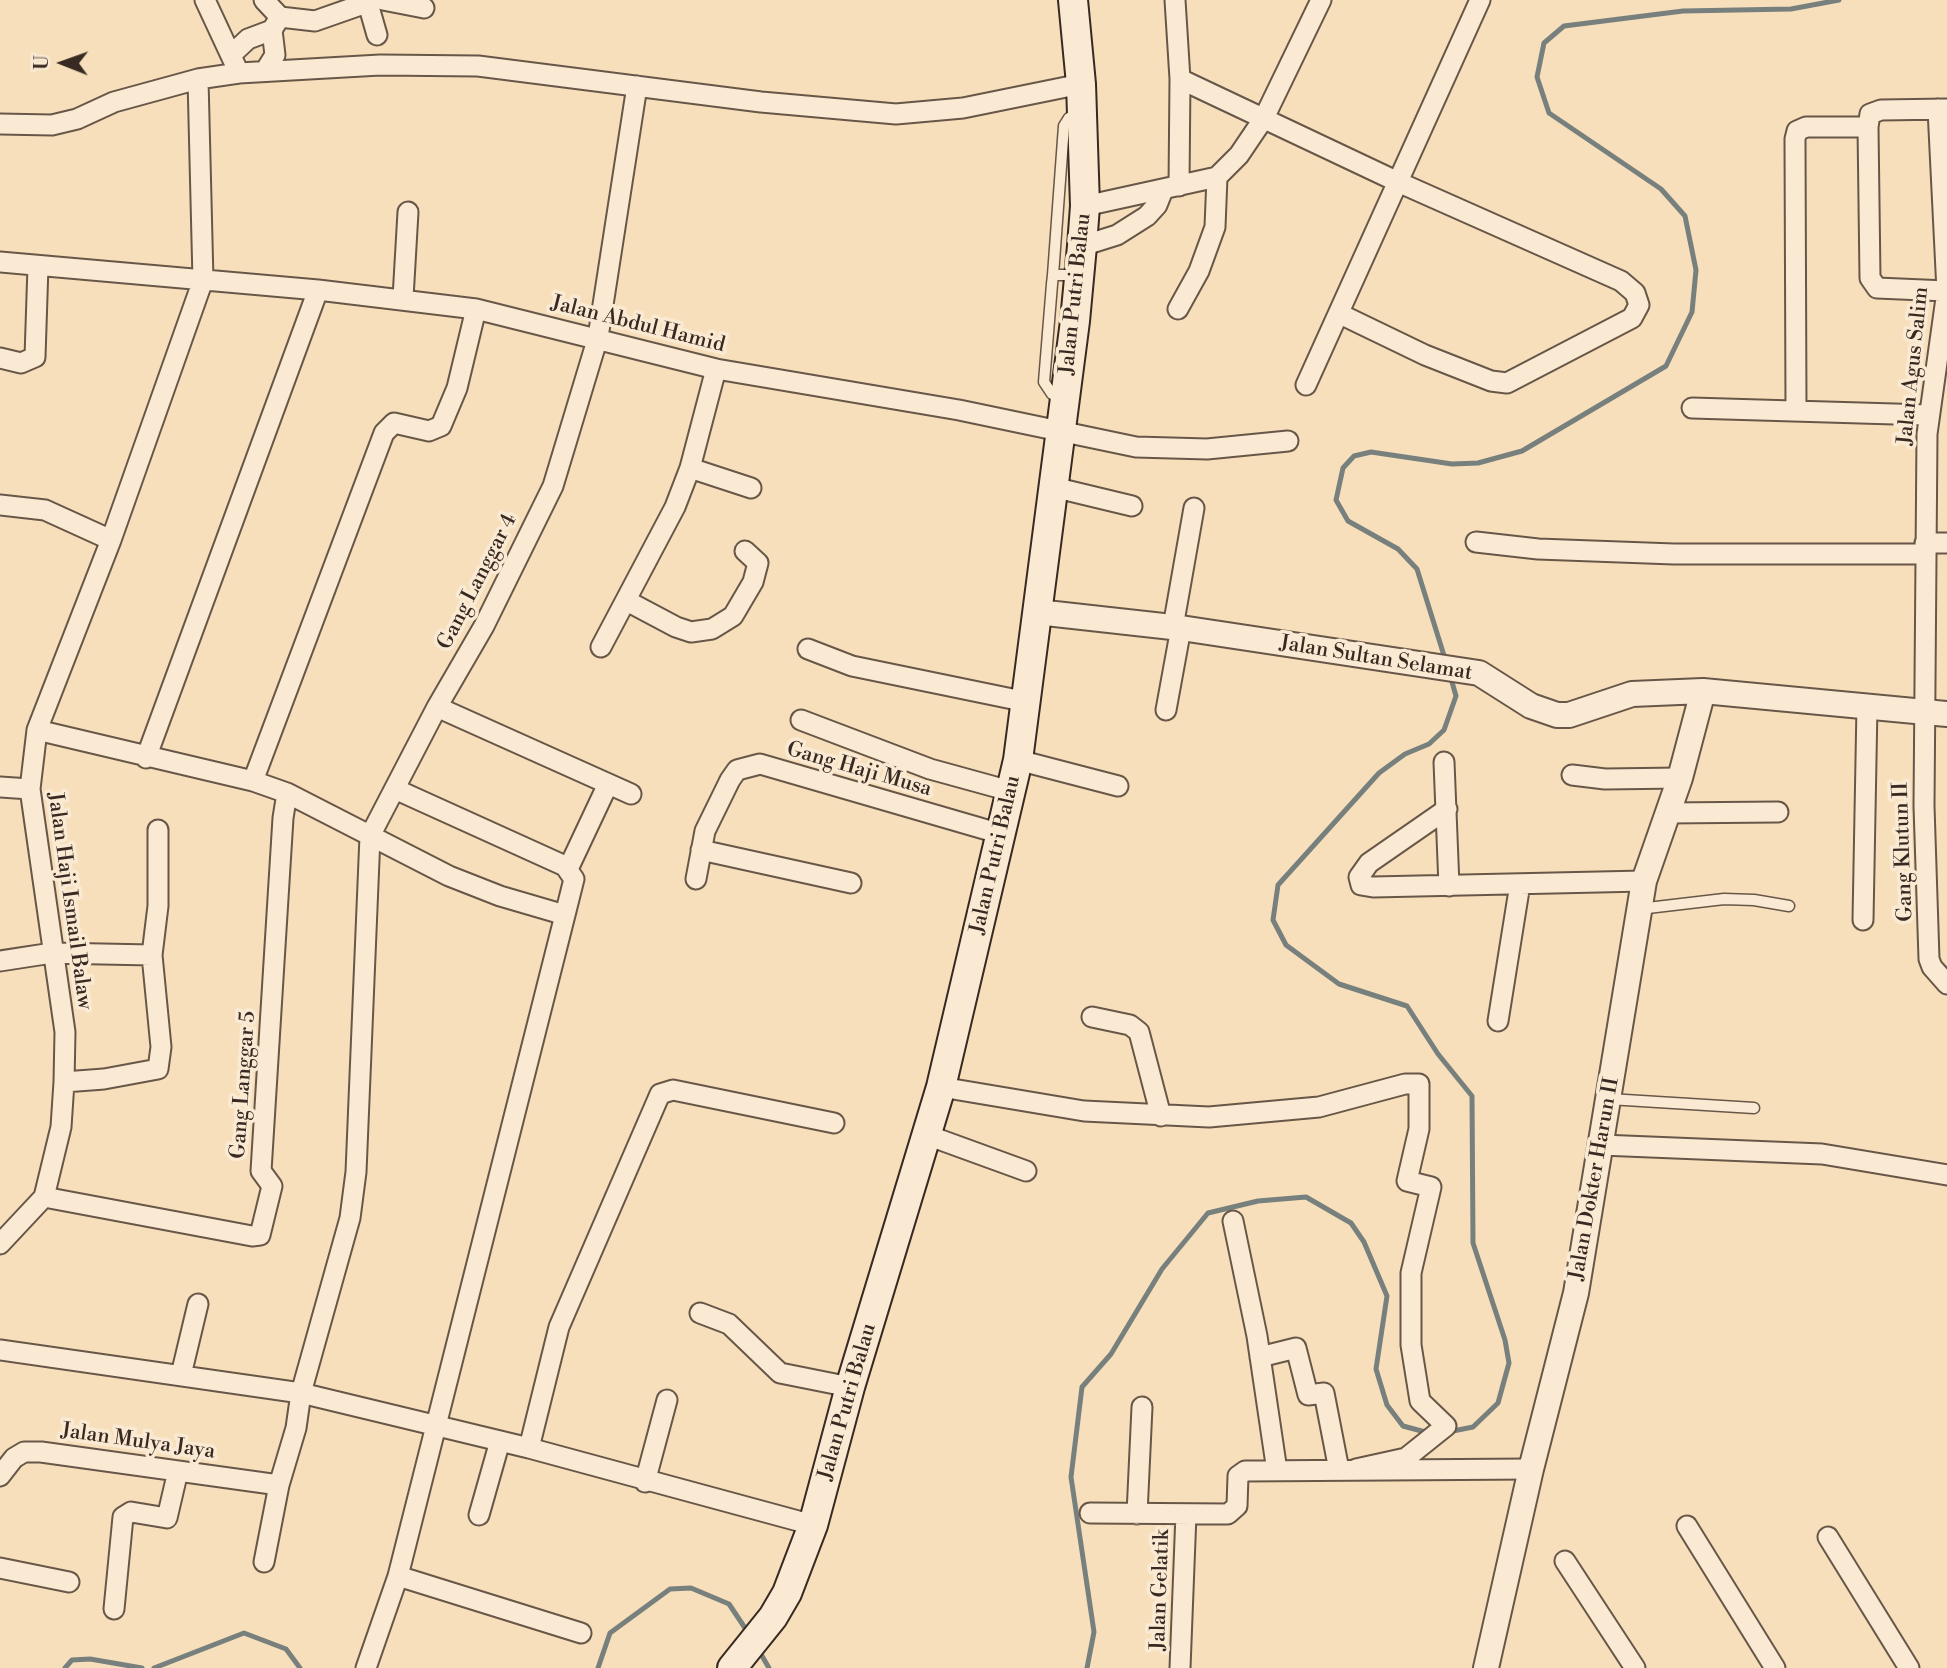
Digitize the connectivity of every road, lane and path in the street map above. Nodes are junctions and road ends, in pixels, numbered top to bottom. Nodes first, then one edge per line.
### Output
1 (205, 0) edge
2 (264, 0) edge
3 (373, 0) edge
4 (1073, 0) edge
5 (1175, 0) edge
6 (1321, 0) edge
7 (1480, 0) edge
8 (424, 8) dead end
9 (276, 24) junction
10 (377, 35) dead end
11 (231, 55) junction
12 (265, 71) junction
13 (239, 73) junction
14 (198, 79) junction
15 (1180, 79) junction
16 (1080, 84) junction
17 (637, 86) junction
18 (1943, 109) edge
19 (1082, 113) junction
20 (1264, 118) junction
21 (0, 124) edge
22 (1868, 127) junction
23 (1217, 177) junction
24 (1398, 182) junction
25 (1171, 188) junction
26 (1085, 206) junction
27 (408, 212) dead end
28 (1082, 246) junction
29 (0, 262) edge
30 (38, 266) junction
31 (1067, 275) junction
32 (203, 280) junction
33 (317, 290) junction
34 (403, 298) junction
35 (1946, 304) edge
36 (476, 309) junction
37 (1178, 309) dead end
38 (1340, 314) junction
39 (598, 337) junction
40 (0, 358) edge
41 (716, 369) junction
42 (1306, 385) dead end
43 (1936, 404) edge
44 (1692, 408) dead end
45 (1796, 408) junction
46 (1059, 433) junction
47 (1288, 441) dead end
48 (690, 468) junction
49 (1053, 487) junction
50 (751, 488) dead end
51 (0, 505) edge
52 (1132, 506) dead end
53 (1194, 508) dead end
54 (111, 540) junction
55 (1476, 542) dead end
56 (1947, 543) edge
57 (1925, 549) junction
58 (745, 551) dead end
59 (627, 601) junction
60 (1038, 612) junction
61 (1177, 628) junction
62 (601, 647) dead end
63 (808, 649) dead end
64 (1703, 691) junction
65 (1027, 702) junction
66 (1867, 706) junction
67 (437, 707) junction
68 (1166, 710) dead end
69 (1936, 713) edge
70 (801, 720) dead end
71 (37, 730) junction
72 (146, 758) junction
73 (1018, 760) junction
74 (1444, 762) dead end
75 (1572, 775) dead end
76 (1680, 778) junction
77 (253, 781) junction
78 (608, 784) junction
79 (1118, 786) dead end
80 (0, 787) edge
81 (30, 789) junction
82 (395, 789) junction
83 (1010, 791) junction
84 (287, 793) junction
85 (631, 794) dead end
86 (1447, 809) junction
87 (1778, 812) dead end
88 (1667, 813) junction
89 (158, 830) dead end
90 (1001, 834) junction
91 (370, 836) junction
92 (701, 850) junction
93 (568, 869) junction
94 (696, 879) dead end
95 (1644, 881) junction
96 (851, 883) dead end
97 (1520, 884) junction
98 (1449, 886) junction
99 (1789, 906) dead end
100 (1638, 909) junction
101 (565, 915) junction
102 (1863, 920) dead end
103 (52, 953) junction
104 (152, 955) junction
105 (0, 961) edge
106 (1947, 984) edge
107 (1091, 1017) dead end
108 (1498, 1021) dead end
109 (64, 1082) junction
110 (941, 1087) junction
111 (1609, 1099) junction
112 (1754, 1108) dead end
113 (1161, 1116) junction
114 (834, 1123) dead end
115 (927, 1135) junction
116 (1601, 1146) junction
117 (1026, 1171) dead end
118 (1947, 1175) edge
119 (44, 1197) junction
120 (1233, 1221) dead end
121 (0, 1244) edge
122 (198, 1304) dead end
123 (700, 1313) dead end
124 (0, 1350) edge
125 (1260, 1357) junction
126 (181, 1375) junction
127 (850, 1387) junction
128 (301, 1393) junction
129 (667, 1400) dead end
130 (1142, 1408) dead end
131 (437, 1425) junction
132 (500, 1441) junction
133 (528, 1448) junction
134 (1347, 1469) junction
135 (1531, 1469) junction
136 (178, 1471) junction
137 (1277, 1471) junction
138 (0, 1476) edge
139 (645, 1482) junction
140 (279, 1485) junction
141 (1090, 1513) dead end
142 (1138, 1514) junction
143 (1186, 1514) junction
144 (479, 1515) dead end
145 (813, 1525) junction
146 (1687, 1526) dead end
147 (1828, 1537) dead end
148 (264, 1562) dead end
149 (1565, 1562) dead end
150 (0, 1568) edge
151 (398, 1576) junction
152 (69, 1583) dead end
153 (114, 1609) dead end
154 (581, 1633) dead end
155 (737, 1662) edge
156 (366, 1668) edge
157 (1181, 1668) edge
158 (1486, 1668) edge
159 (1635, 1668) edge
160 (1775, 1668) edge
161 (1909, 1668) edge

1 - 11 street
2 - 9 street
3 - 8 street
3 - 9 street
3 - 10 street
4 - 16 main road, Jalan Putri Balau
5 - 15 street
6 - 20 street
7 - 24 street
9 - 11 street
9 - 12 street
11 - 13 street
12 - 13 street
12 - 17 street
13 - 14 street
14 - 21 street
14 - 32 street, Jalan Haji Ismail Balaw
15 - 20 street
15 - 25 street
16 - 17 street
16 - 19 main road, Jalan Putri Balau
17 - 39 street, Gang Langgar 4
18 - 22 street
18 - 35 street, Jalan Agus Salim
19 - 26 main road, Jalan Putri Balau
19 - 31 lane
20 - 23 street
20 - 24 street
22 - 35 street
22 - 45 street
23 - 25 street
23 - 37 street
24 - 38 street
24 - 38 street
25 - 26 street
25 - 28 street
26 - 28 main road, Jalan Putri Balau
27 - 34 street
28 - 31 main road, Jalan Putri Balau
29 - 30 street
30 - 32 street
30 - 40 street
31 - 46 main road, Jalan Putri Balau
32 - 33 street, Jalan Abdul Hamid
32 - 54 street, Jalan Haji Ismail Balaw
33 - 34 street, Jalan Abdul Hamid
33 - 72 street
34 - 36 street, Jalan Abdul Hamid
35 - 43 street, Jalan Agus Salim
36 - 39 street, Jalan Abdul Hamid
36 - 77 street
38 - 42 street
39 - 41 street, Jalan Abdul Hamid
39 - 67 street, Gang Langgar 4
41 - 46 street, Jalan Abdul Hamid
41 - 48 street
43 - 45 street
43 - 57 street, Jalan Agus Salim
44 - 45 street
46 - 47 street, Jalan Abdul Hamid
46 - 49 main road, Jalan Putri Balau
48 - 50 street
48 - 59 street
49 - 52 street
49 - 60 main road, Jalan Putri Balau
51 - 54 street
53 - 61 street
54 - 71 street, Jalan Haji Ismail Balaw
55 - 57 street
56 - 57 street
57 - 69 street, Jalan Agus Salim
58 - 59 street
59 - 62 street
60 - 61 street, Jalan Sultan Selamat
60 - 65 main road, Jalan Putri Balau
61 - 64 street, Jalan Sultan Selamat
61 - 68 street
63 - 65 street
64 - 66 street, Jalan Sultan Selamat
64 - 76 street, Jalan Dokter Harun II
65 - 73 main road, Jalan Putri Balau
66 - 69 street, Jalan Sultan Selamat
66 - 102 street
67 - 78 street
67 - 82 street, Gang Langgar 4
69 - 106 street, Gang Klutun II
70 - 83 street
71 - 72 street
71 - 81 street, Jalan Haji Ismail Balaw
72 - 77 street
73 - 79 street
73 - 83 main road, Jalan Putri Balau
74 - 86 street
75 - 76 street
76 - 88 street, Jalan Dokter Harun II
77 - 84 street
78 - 85 street
78 - 93 street
80 - 81 street
81 - 103 street, Jalan Haji Ismail Balaw
82 - 91 street, Gang Langgar 4
82 - 93 street
83 - 90 main road, Jalan Putri Balau
84 - 91 street
84 - 119 street, Gang Langgar 5
86 - 98 street
86 - 98 street
87 - 88 street
88 - 95 street, Jalan Dokter Harun II
89 - 104 street
90 - 92 street, Gang Haji Musa
90 - 110 main road, Jalan Putri Balau
91 - 101 street
91 - 128 street
92 - 94 street, Gang Haji Musa
92 - 96 street
93 - 101 street
95 - 97 street
95 - 100 street, Jalan Dokter Harun II
97 - 98 street
97 - 108 street
99 - 100 lane
100 - 111 street, Jalan Dokter Harun II
101 - 131 street
103 - 104 street
103 - 105 street
103 - 109 street, Jalan Haji Ismail Balaw
104 - 109 street
107 - 113 street
109 - 119 street, Jalan Haji Ismail Balaw
110 - 113 street
110 - 115 main road, Jalan Putri Balau
111 - 112 lane
111 - 116 street, Jalan Dokter Harun II
113 - 134 street
114 - 133 street
115 - 117 street
115 - 127 main road, Jalan Putri Balau
116 - 118 street
116 - 135 street, Jalan Dokter Harun II
119 - 121 street, Jalan Haji Ismail Balaw
120 - 125 street
122 - 126 street
123 - 127 street
124 - 126 street
125 - 134 street
125 - 137 street
126 - 128 street
127 - 145 main road, Jalan Putri Balau
128 - 131 street
128 - 140 street
129 - 139 street
130 - 142 street
131 - 132 street
131 - 151 street
132 - 133 street
132 - 144 street
133 - 139 street
134 - 135 street
134 - 137 street
135 - 158 street, Jalan Dokter Harun II
136 - 138 street, Jalan Mulya Jaya
136 - 140 street, Jalan Mulya Jaya
136 - 153 street
137 - 143 street
139 - 145 street
140 - 148 street
141 - 142 street
142 - 143 street
143 - 157 street, Jalan Gelatik
145 - 155 main road, Jalan Putri Balau
146 - 160 street
147 - 161 street
149 - 159 street
150 - 152 street
151 - 154 street
151 - 156 street

